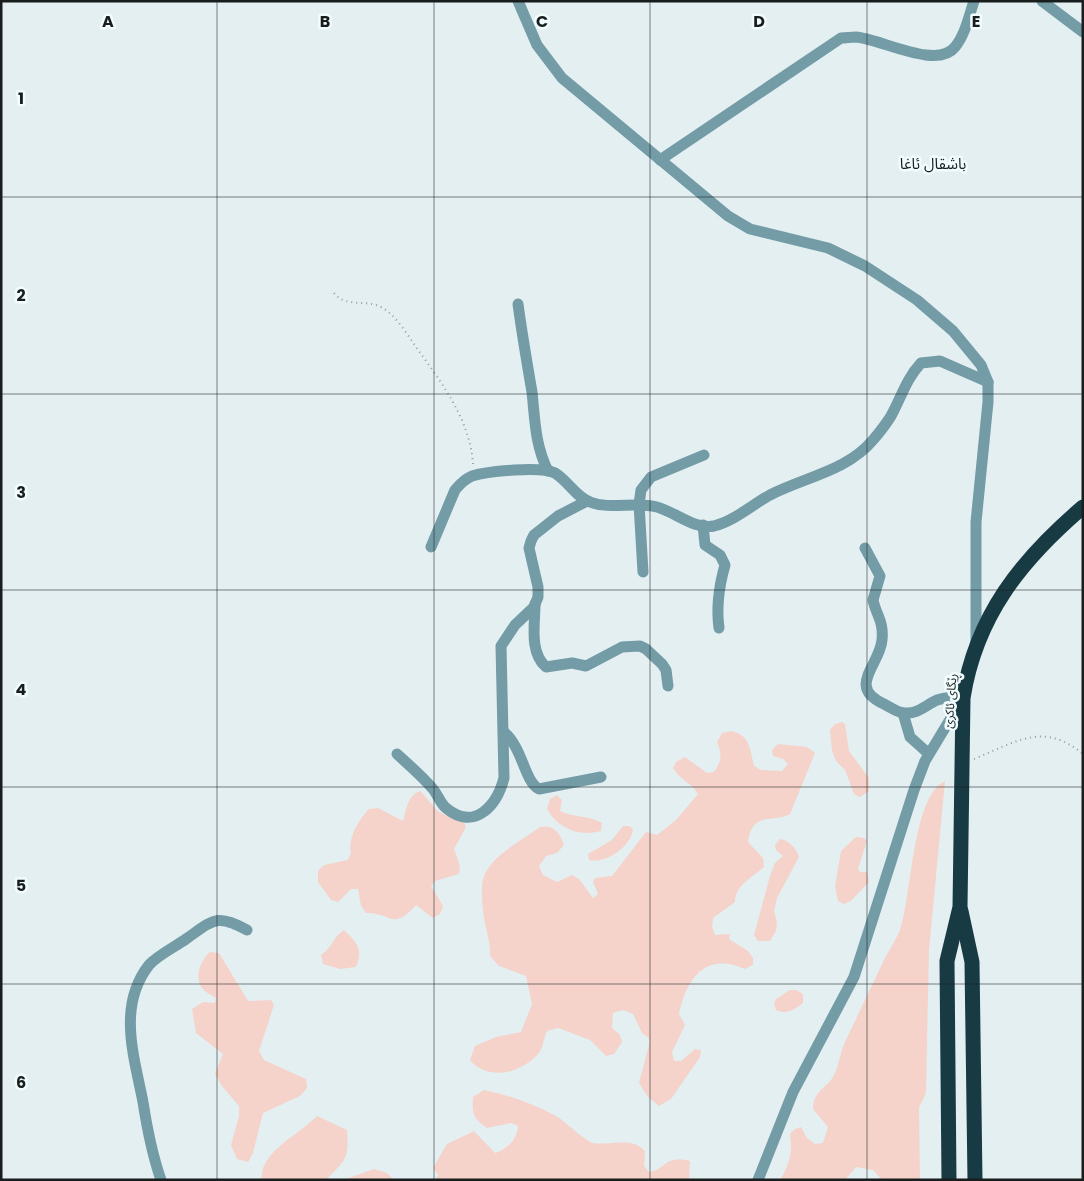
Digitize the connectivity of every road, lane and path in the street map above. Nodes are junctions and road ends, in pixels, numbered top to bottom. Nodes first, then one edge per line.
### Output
1 (518, 1) edge
2 (974, 1) edge
3 (1042, 1) edge
4 (1083, 32) edge
5 (660, 160) junction
6 (334, 293) dead end
7 (518, 304) dead end
8 (988, 382) junction
9 (704, 455) dead end
10 (548, 471) junction
11 (474, 476) junction
12 (587, 501) junction
13 (639, 504) junction
14 (1083, 507) edge
15 (703, 526) junction
16 (432, 547) dead end
17 (865, 548) dead end
18 (644, 572) dead end
19 (536, 604) junction
20 (719, 628) dead end
21 (976, 643) junction
22 (668, 686) dead end
23 (963, 698) junction
24 (904, 713) junction
25 (504, 732) junction
26 (397, 754) dead end
27 (929, 754) junction
28 (1083, 754) edge
29 (962, 763) junction
30 (602, 777) dead end
31 (960, 907) junction
32 (247, 930) dead end
33 (161, 1180) edge
34 (758, 1180) edge
35 (949, 1180) edge
36 (975, 1180) edge

1 - 5 street
2 - 5 street
3 - 4 street
5 - 8 street
6 - 11 path
7 - 10 street
8 - 15 street
8 - 21 street
9 - 13 street
10 - 11 street
10 - 12 street
11 - 16 street
12 - 13 street
12 - 19 street
13 - 15 street
13 - 18 street
14 - 21 highway, ڕێگای ئاکرێ
15 - 20 street
17 - 24 street
19 - 22 street
19 - 25 street
21 - 23 highway, ڕێگای ئاکرێ
23 - 24 street
23 - 27 street
23 - 29 highway, ڕێگای ئاکرێ
24 - 27 street
25 - 26 street
25 - 30 street
27 - 34 street
28 - 29 path
29 - 31 highway, ڕێگای ئاکرێ
31 - 35 highway
31 - 36 highway
32 - 33 street

